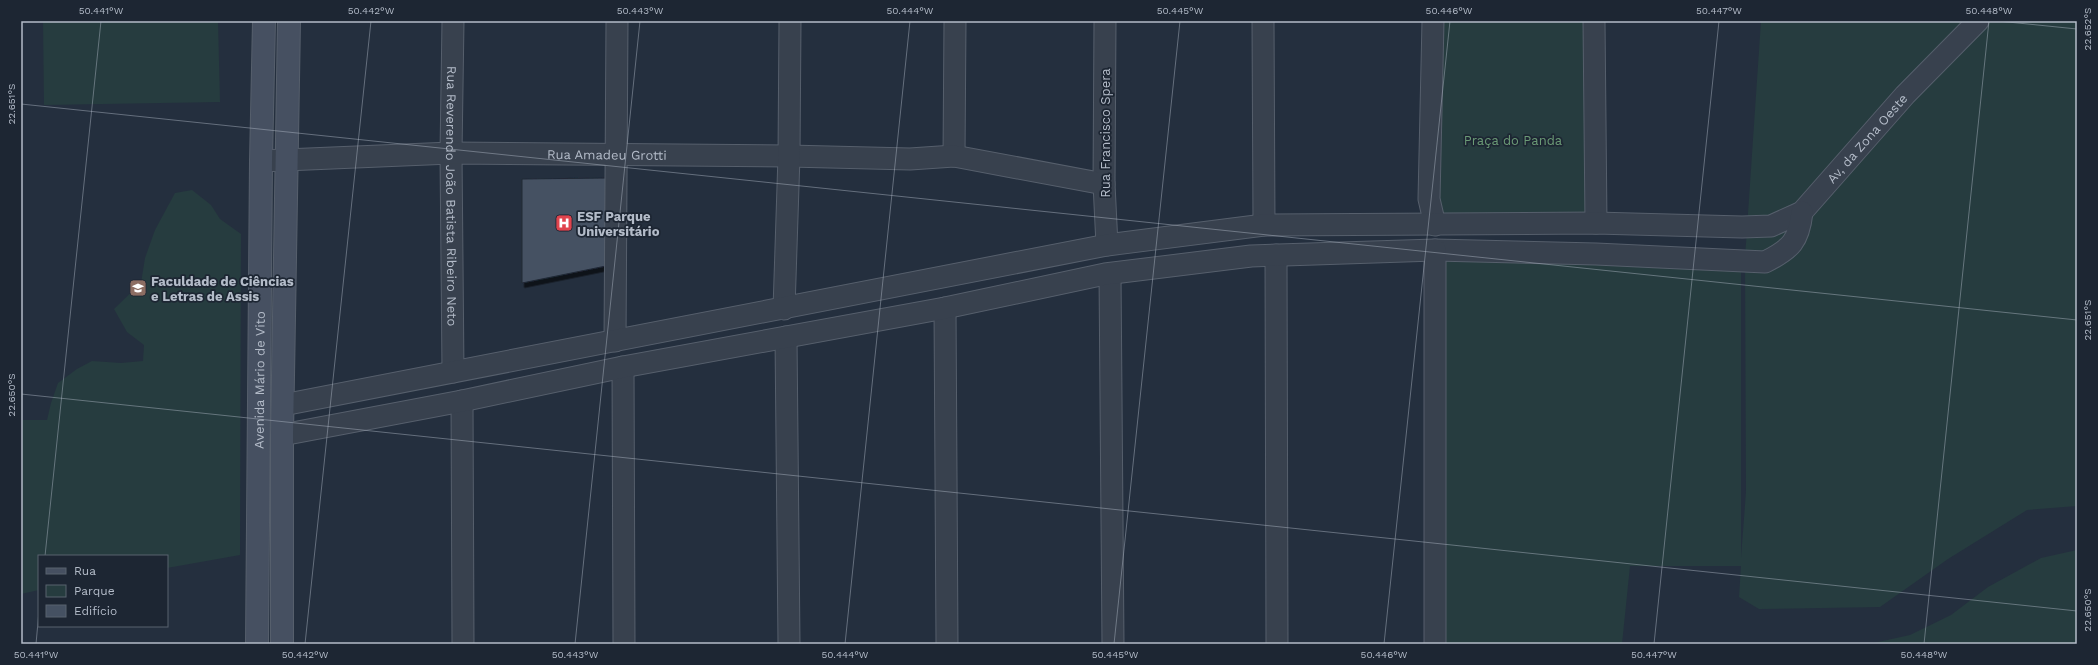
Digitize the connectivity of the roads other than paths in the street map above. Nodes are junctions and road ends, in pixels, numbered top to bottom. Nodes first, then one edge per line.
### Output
1 (264, 21) edge
2 (288, 21) edge
3 (453, 21) edge
4 (617, 21) edge
5 (790, 21) edge
6 (956, 21) edge
7 (1105, 21) edge
8 (1263, 21) edge
9 (1434, 21) edge
10 (1594, 21) edge
11 (1978, 21) edge
12 (451, 153) junction
13 (616, 154) junction
14 (789, 156) junction
15 (954, 156) junction
16 (261, 161) junction
17 (288, 162) junction
18 (1104, 184) junction
19 (1802, 212) junction
20 (1596, 223) junction
21 (1264, 225) junction
22 (1436, 225) junction
23 (1107, 245) junction
24 (1436, 250) junction
25 (1276, 255) junction
26 (1110, 274) junction
27 (945, 308) junction
28 (784, 309) junction
29 (786, 337) junction
30 (615, 341) junction
31 (623, 367) junction
32 (453, 372) junction
33 (259, 387) junction
34 (283, 396) junction
35 (462, 401) junction
36 (282, 435) junction
37 (257, 644) edge
38 (282, 644) edge
39 (463, 644) edge
40 (624, 644) edge
41 (789, 644) edge
42 (947, 644) edge
43 (1113, 644) edge
44 (1277, 644) edge
45 (1436, 644) edge

1 - 16 main road, Avenida Mário de Vito
2 - 17 main road, Avenida Mário de Vito
3 - 12 street, Rua Reverendo João Batista Ribeiro Neto
4 - 13 street
5 - 14 street
6 - 15 street
7 - 18 street, Rua Francisco Spera
8 - 21 street
9 - 22 street
10 - 20 street
11 - 19 street, Av, da Zona Oeste
12 - 13 street, Rua Amadeu Grotti
12 - 17 street, Rua Amadeu Grotti
12 - 32 street, Rua Reverendo João Batista Ribeiro Neto
13 - 14 street, Rua Amadeu Grotti
13 - 30 street
14 - 15 street, Rua Amadeu Grotti
14 - 28 street
15 - 18 street, Rua Amadeu Grotti
16 - 17 street, Rua Amadeu Grotti
16 - 33 main road, Avenida Mário de Vito
17 - 34 main road, Avenida Mário de Vito
18 - 23 street, Rua Francisco Spera
19 - 20 street, Av, da Zona Oeste
19 - 24 street
20 - 22 street, Av, da Zona Oeste
21 - 22 street, Av, da Zona Oeste
21 - 23 street, Av, da Zona Oeste
22 - 24 street
23 - 26 street
23 - 28 street, Av, da Zona Oeste
24 - 25 street
24 - 45 street
25 - 26 street
25 - 44 street
26 - 27 street
26 - 43 street
27 - 29 street
27 - 42 street
28 - 29 street
28 - 30 street, Av, da Zona Oeste
29 - 31 street
29 - 41 street
30 - 32 street, Av, da Zona Oeste
31 - 35 street
31 - 40 street
32 - 34 street, Av, da Zona Oeste
33 - 34 main road
33 - 37 main road, Avenida Mário de Vito
34 - 36 main road, Avenida Mário de Vito
35 - 36 street
35 - 39 street
36 - 38 main road, Avenida Mário de Vito

